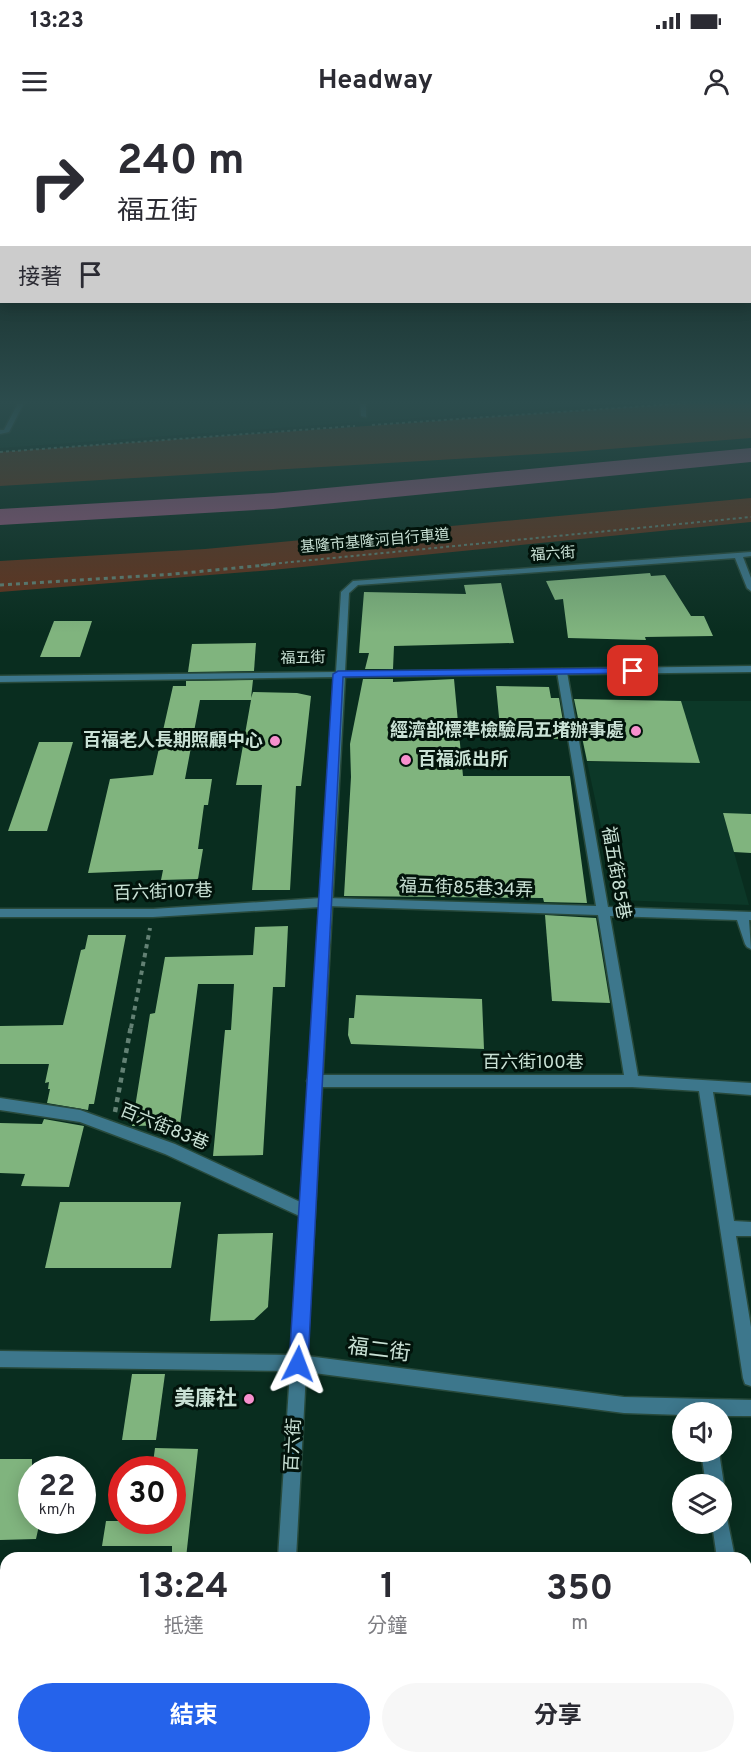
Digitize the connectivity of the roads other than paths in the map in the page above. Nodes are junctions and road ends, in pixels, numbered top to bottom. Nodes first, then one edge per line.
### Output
1 (751, 554) edge
2 (738, 555) junction
3 (356, 583) joint
4 (751, 588) edge
5 (751, 669) edge
6 (562, 672) junction
7 (338, 674) junction
8 (0, 679) edge
9 (327, 902) junction
10 (0, 913) edge
11 (603, 913) junction
12 (747, 916) edge
13 (751, 944) edge
14 (314, 1081) junction
15 (632, 1081) junction
16 (705, 1086) junction
17 (751, 1089) edge
18 (0, 1104) edge
19 (306, 1212) junction
20 (728, 1228) junction
21 (751, 1229) edge
22 (0, 1359) edge
23 (298, 1364) junction
24 (751, 1378) edge
25 (751, 1408) edge
26 (672, 1409) edge
27 (732, 1409) edge
28 (722, 1534) edge
29 (287, 1552) edge
30 (725, 1552) edge

1 - 2 street, 福六街
2 - 3 street, 福六街
2 - 4 street
3 - 7 street, 百六街
5 - 6 street, 福五街
6 - 7 street, 福五街
6 - 11 street, 福五街85巷
7 - 8 street, 福五街
7 - 9 street, 百六街
9 - 10 street, 百六街107巷
9 - 11 street, 福五街85巷34弄
9 - 14 street, 百六街
11 - 12 street, 福五街85巷34弄
11 - 15 street, 福五街85巷
12 - 13 street
14 - 15 street, 百六街100巷
14 - 19 street, 百六街
15 - 16 street, 百六街100巷
16 - 17 street, 百六街100巷
16 - 20 street
18 - 19 street, 百六街83巷
19 - 23 street, 百六街
20 - 21 street
20 - 24 street
22 - 23 street, 福二街
23 - 26 street, 福二街
23 - 29 street, 百六街
25 - 27 street, 福二街
28 - 30 street

